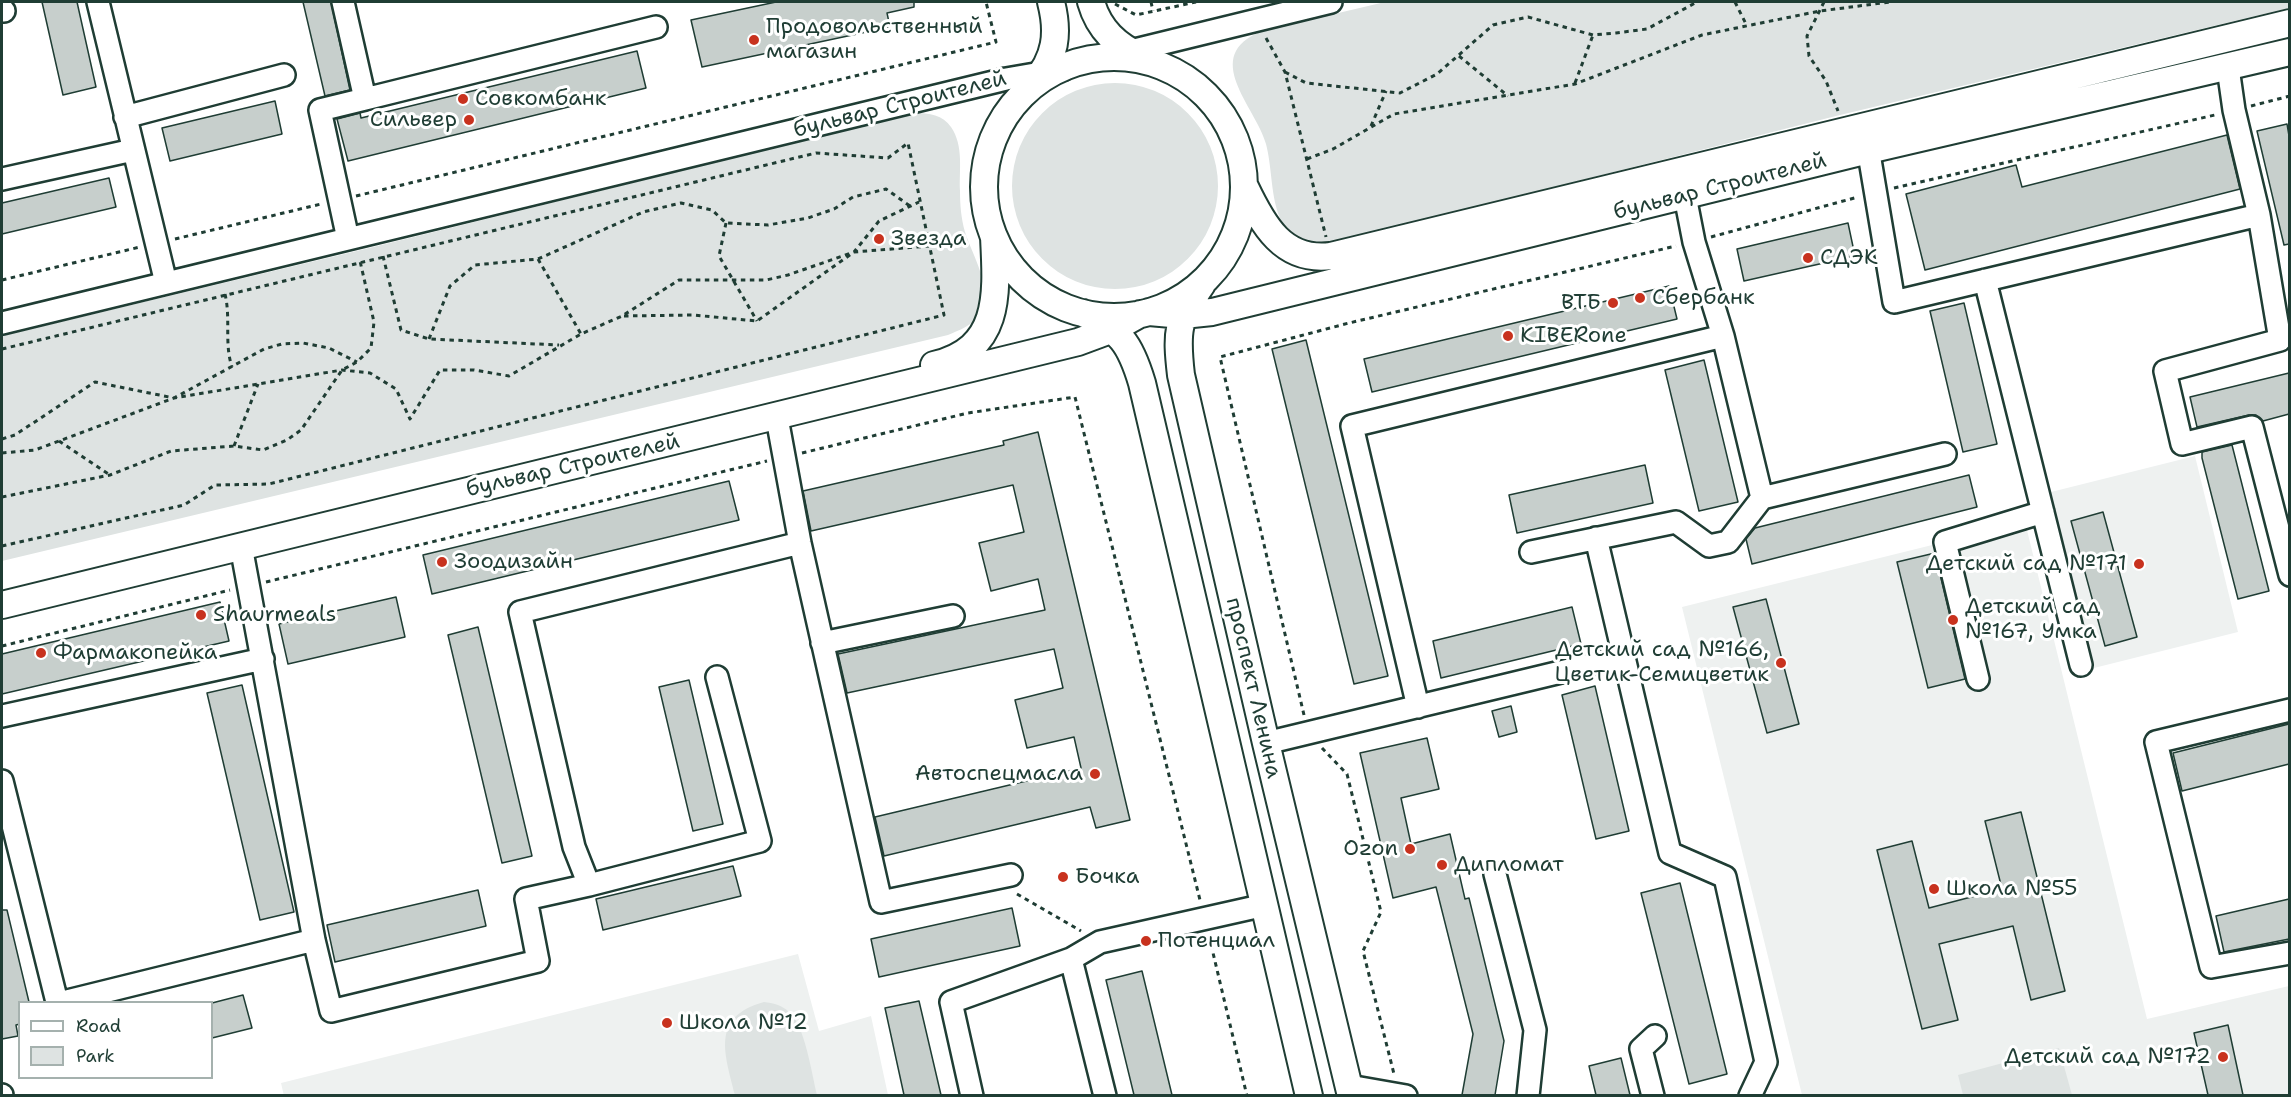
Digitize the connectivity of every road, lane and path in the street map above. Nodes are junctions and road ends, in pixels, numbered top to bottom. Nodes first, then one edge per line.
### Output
1 (98, 2) edge
2 (343, 2) edge
3 (986, 2) edge
4 (1051, 2) edge
5 (1091, 2) edge
6 (1110, 2) edge
7 (1151, 2) edge
8 (1196, 2) edge
9 (1331, 2) edge
10 (1696, 2) edge
11 (1735, 2) edge
12 (1824, 2) edge
13 (1890, 2) edge
14 (1153, 11) junction
15 (1820, 11) junction
16 (2289, 23) edge
17 (1747, 26) junction
18 (656, 27) dead end
19 (1262, 31) dead end
20 (1593, 35) junction
21 (1128, 51) junction
22 (2289, 52) edge
23 (1459, 56) junction
24 (1102, 58) junction
25 (1154, 63) junction
26 (2228, 68) junction
27 (1285, 72) junction
28 (284, 75) dead end
29 (1045, 77) junction
30 (1575, 84) junction
31 (1386, 91) junction
32 (1508, 96) junction
33 (2289, 96) edge
34 (365, 99) junction
35 (2234, 110) junction
36 (1840, 115) dead end
37 (125, 117) junction
38 (1864, 125) junction
39 (1371, 128) junction
40 (134, 150) junction
41 (1869, 150) junction
42 (1307, 159) junction
43 (2, 180) edge
44 (1245, 187) junction
45 (1876, 192) junction
46 (1685, 196) junction
47 (340, 200) junction
48 (919, 202) junction
49 (910, 206) junction
50 (2259, 215) junction
51 (726, 222) junction
52 (994, 237) junction
53 (348, 239) junction
54 (1694, 242) junction
55 (156, 243) junction
56 (1328, 244) dead end
57 (929, 246) junction
58 (854, 252) junction
59 (382, 255) junction
60 (538, 259) junction
61 (360, 261) junction
62 (730, 278) junction
63 (2, 280) edge
64 (1985, 280) junction
65 (166, 283) junction
66 (1202, 284) junction
67 (225, 294) junction
68 (1083, 313) junction
69 (1144, 313) junction
70 (1183, 315) junction
71 (622, 316) junction
72 (757, 321) junction
73 (2, 322) edge
74 (1113, 329) junction
75 (580, 333) junction
76 (1723, 336) junction
77 (429, 339) junction
78 (561, 345) junction
79 (2, 349) edge
80 (357, 362) junction
81 (232, 367) junction
82 (342, 370) junction
83 (258, 384) junction
84 (174, 398) junction
85 (777, 418) junction
86 (2, 439) edge
87 (59, 441) junction
88 (234, 446) junction
89 (2, 453) edge
90 (1945, 454) dead end
91 (784, 457) junction
92 (110, 475) junction
93 (2, 497) edge
94 (1762, 498) junction
95 (2043, 512) junction
96 (1596, 538) junction
97 (800, 543) junction
98 (2, 546) edge
99 (241, 546) junction
100 (1531, 552) dead end
101 (2289, 575) edge
102 (249, 586) junction
103 (2, 589) edge
104 (2, 605) edge
105 (953, 616) dead end
106 (822, 643) junction
107 (2, 646) edge
108 (1623, 657) junction
109 (263, 659) junction
110 (2081, 664) dead end
111 (717, 677) dead end
112 (1978, 679) dead end
113 (1418, 707) junction
114 (2289, 710) edge
115 (2, 716) edge
116 (1308, 733) junction
117 (1266, 743) junction
118 (2, 781) edge
119 (1495, 873) dead end
120 (1001, 877) joint
121 (589, 885) junction
122 (1265, 905) junction
123 (1205, 918) junction
124 (314, 940) junction
125 (1100, 942) junction
126 (2289, 952) edge
127 (1071, 959) junction
128 (57, 1001) edge
129 (67, 1001) edge
130 (1655, 1036) dead end
131 (1350, 1091) edge
132 (972, 1095) edge
133 (1105, 1095) edge
134 (1247, 1095) edge
135 (1309, 1095) edge
136 (1403, 1095) edge
137 (1528, 1095) edge
138 (1653, 1095) edge
139 (1750, 1095) edge

1 - 37 street
2 - 34 street
3 - 47 path
4 - 29 main road
5 - 21 main road
6 - 14 path
7 - 14 path
8 - 14 path
9 - 21 street
10 - 20 path
11 - 17 path
12 - 15 path
13 - 15 path
15 - 17 path
15 - 36 path
16 - 38 main road, бульвар Строителей
17 - 30 path
18 - 34 street
19 - 27 path
20 - 23 path
20 - 30 path
21 - 24 street
21 - 25 main road
22 - 26 main road, бульвар Строителей
23 - 31 path
23 - 32 path
24 - 25 main road
24 - 29 main road
25 - 44 main road
26 - 35 street
26 - 41 main road, бульвар Строителей
27 - 31 path
27 - 42 path
28 - 37 street
29 - 52 main road
29 - 53 street, бульвар Строителей
30 - 32 path
31 - 39 path
32 - 39 path
33 - 35 path
34 - 47 street
35 - 45 path
35 - 50 street
37 - 40 street
38 - 41 street
38 - 44 main road, бульвар Строителей
39 - 42 path
40 - 43 street
40 - 55 street
41 - 45 street
41 - 46 main road, бульвар Строителей
42 - 56 path
44 - 66 main road
45 - 54 path
45 - 64 street
46 - 54 street
46 - 70 main road, бульвар Строителей
47 - 53 street
47 - 55 path
48 - 49 path
48 - 57 path
48 - 59 path
49 - 51 path
49 - 58 path
50 - 64 street
50 - 101 street
51 - 60 path
51 - 62 path
52 - 68 main road
52 - 103 main road, бульвар Строителей
53 - 65 street, бульвар Строителей
54 - 76 street
54 - 116 path
55 - 63 path
55 - 65 street
57 - 58 path
57 - 98 path
58 - 62 path
58 - 72 path
59 - 61 path
59 - 77 path
60 - 75 path
60 - 77 path
61 - 67 path
61 - 80 path
62 - 71 path
62 - 72 path
64 - 95 street
65 - 73 street, бульвар Строителей
66 - 69 main road
66 - 70 main road, проспект Ленина
67 - 79 path
67 - 81 path
68 - 69 main road
68 - 74 main road, проспект Ленина
69 - 70 main road, бульвар Строителей
69 - 74 main road, бульвар Строителей
70 - 117 main road, проспект Ленина
71 - 72 path
71 - 75 path
74 - 85 main road, бульвар Строителей
74 - 122 main road, проспект Ленина
75 - 78 path
76 - 94 street
76 - 113 street
77 - 78 path
78 - 82 path
80 - 81 path
80 - 82 path
81 - 84 path
82 - 83 path
82 - 88 path
83 - 84 path
83 - 88 path
84 - 86 path
84 - 87 path
85 - 91 street
85 - 99 main road, бульвар Строителей
87 - 89 path
87 - 92 path
88 - 92 path
90 - 94 street
91 - 97 street
91 - 102 path
91 - 123 path
92 - 93 path
94 - 96 street
95 - 110 street
95 - 112 street
96 - 100 street
96 - 108 street
97 - 106 street
97 - 121 street
99 - 102 street
99 - 104 main road, бульвар Строителей
102 - 107 path
102 - 109 street
105 - 106 street
106 - 120 street
108 - 113 street
108 - 139 street
109 - 115 street
109 - 124 street
111 - 121 street
113 - 116 street
114 - 126 street
116 - 117 street
116 - 136 path
117 - 131 main road, проспект Ленина
118 - 128 street
119 - 137 street
120 - 125 path
121 - 124 street
122 - 123 street
122 - 135 main road, проспект Ленина
123 - 125 street
123 - 134 path
124 - 129 street
125 - 127 street
127 - 132 street
127 - 133 street
130 - 138 street
131 - 136 street

